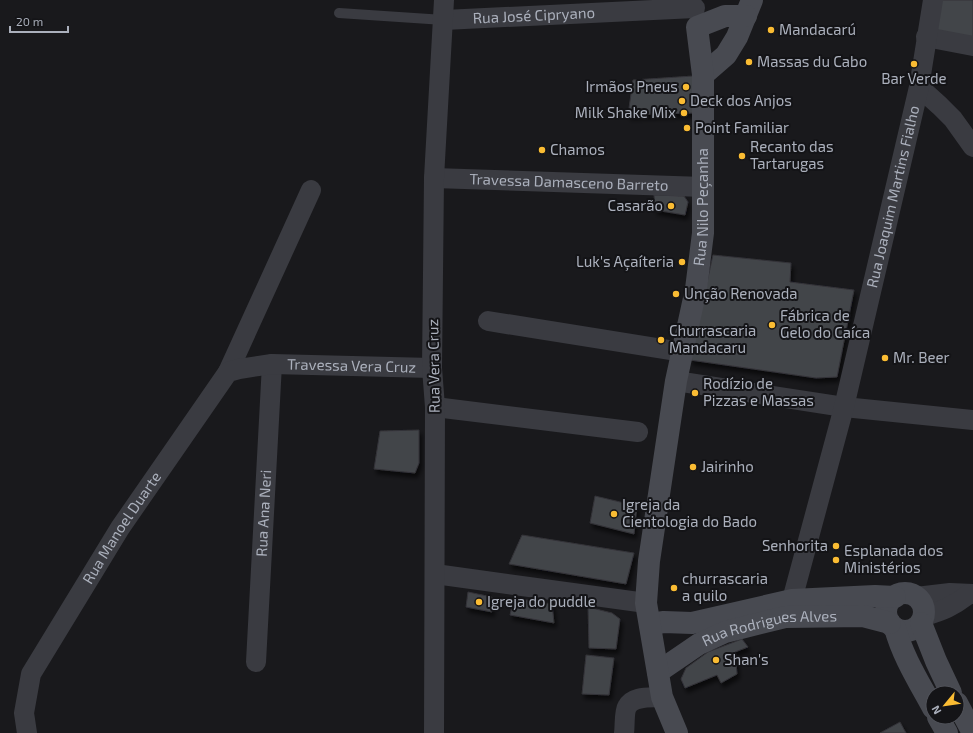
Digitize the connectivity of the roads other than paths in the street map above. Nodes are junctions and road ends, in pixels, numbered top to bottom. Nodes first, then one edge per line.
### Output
1 (444, 0) edge
2 (933, 0) edge
3 (749, 8) edge
4 (696, 12) edge
5 (339, 13) dead end
6 (444, 20) junction
7 (926, 37) junction
8 (973, 46) edge
9 (703, 75) junction
10 (919, 87) junction
11 (973, 147) edge
12 (434, 178) junction
13 (704, 187) junction
14 (312, 190) dead end
15 (488, 321) dead end
16 (682, 352) junction
17 (272, 364) junction
18 (432, 368) junction
19 (228, 372) junction
20 (676, 381) junction
21 (435, 407) junction
22 (844, 407) junction
23 (973, 420) edge
24 (638, 432) dead end
25 (435, 574) junction
26 (971, 594) edge
27 (646, 603) junction
28 (914, 608) junction
29 (792, 609) junction
30 (692, 623) junction
31 (650, 624) junction
32 (892, 625) junction
33 (699, 644) junction
34 (256, 662) dead end
35 (658, 672) junction
36 (947, 685) edge
37 (925, 694) edge
38 (662, 697) junction
39 (965, 718) edge
40 (27, 733) edge
41 (434, 733) edge
42 (624, 733) edge
43 (677, 733) edge
44 (973, 733) edge

1 - 6 street, Rua Vera Cruz
2 - 7 street, Rua Joaquim Martins Fialho
3 - 4 main road
3 - 9 main road
4 - 6 street, Rua José Cipryano
4 - 9 main road, Rua Nilo Peçanha
5 - 6 lane
6 - 12 street, Rua Vera Cruz
7 - 8 street
7 - 10 street, Rua Joaquim Martins Fialho
9 - 13 main road, Rua Nilo Peçanha
10 - 11 street
10 - 22 street, Rua Joaquim Martins Fialho
12 - 13 street, Travessa Damasceno Barreto
12 - 18 street, Rua Vera Cruz
13 - 16 main road, Rua Nilo Peçanha
14 - 19 street, Rua Manoel Duarte
15 - 16 street
16 - 20 main road, Rua Nilo Peçanha
17 - 18 street, Travessa Vera Cruz
17 - 19 street
17 - 34 street, Rua Ana Neri
18 - 21 street, Rua Vera Cruz
19 - 40 street, Rua Manoel Duarte
20 - 22 street
20 - 27 main road, Rua Nilo Peçanha
21 - 24 street
21 - 25 street, Rua Vera Cruz
22 - 23 street
22 - 29 street, Rua Joaquim Martins Fialho
25 - 27 street
25 - 41 street, Rua Vera Cruz
26 - 28 street, Rua Rodrigues Alves
27 - 31 main road, Rua Nilo Peçanha
28 - 29 main road, Rua Rodrigues Alves
28 - 32 main road, Rua Rodrigues Alves
28 - 32 main road
28 - 36 main road
29 - 30 main road, Rua Rodrigues Alves
29 - 32 main road, Rua Rodrigues Alves
29 - 33 main road, Rua Rodrigues Alves
30 - 31 main road, Rua Rodrigues Alves
30 - 33 main road
31 - 35 main road, Rua Nilo Peçanha
32 - 37 main road
33 - 35 main road, Rua Rodrigues Alves
35 - 38 main road, Rua Nilo Peçanha
38 - 42 street
38 - 43 main road, Rua Nilo Peçanha
39 - 44 main road

